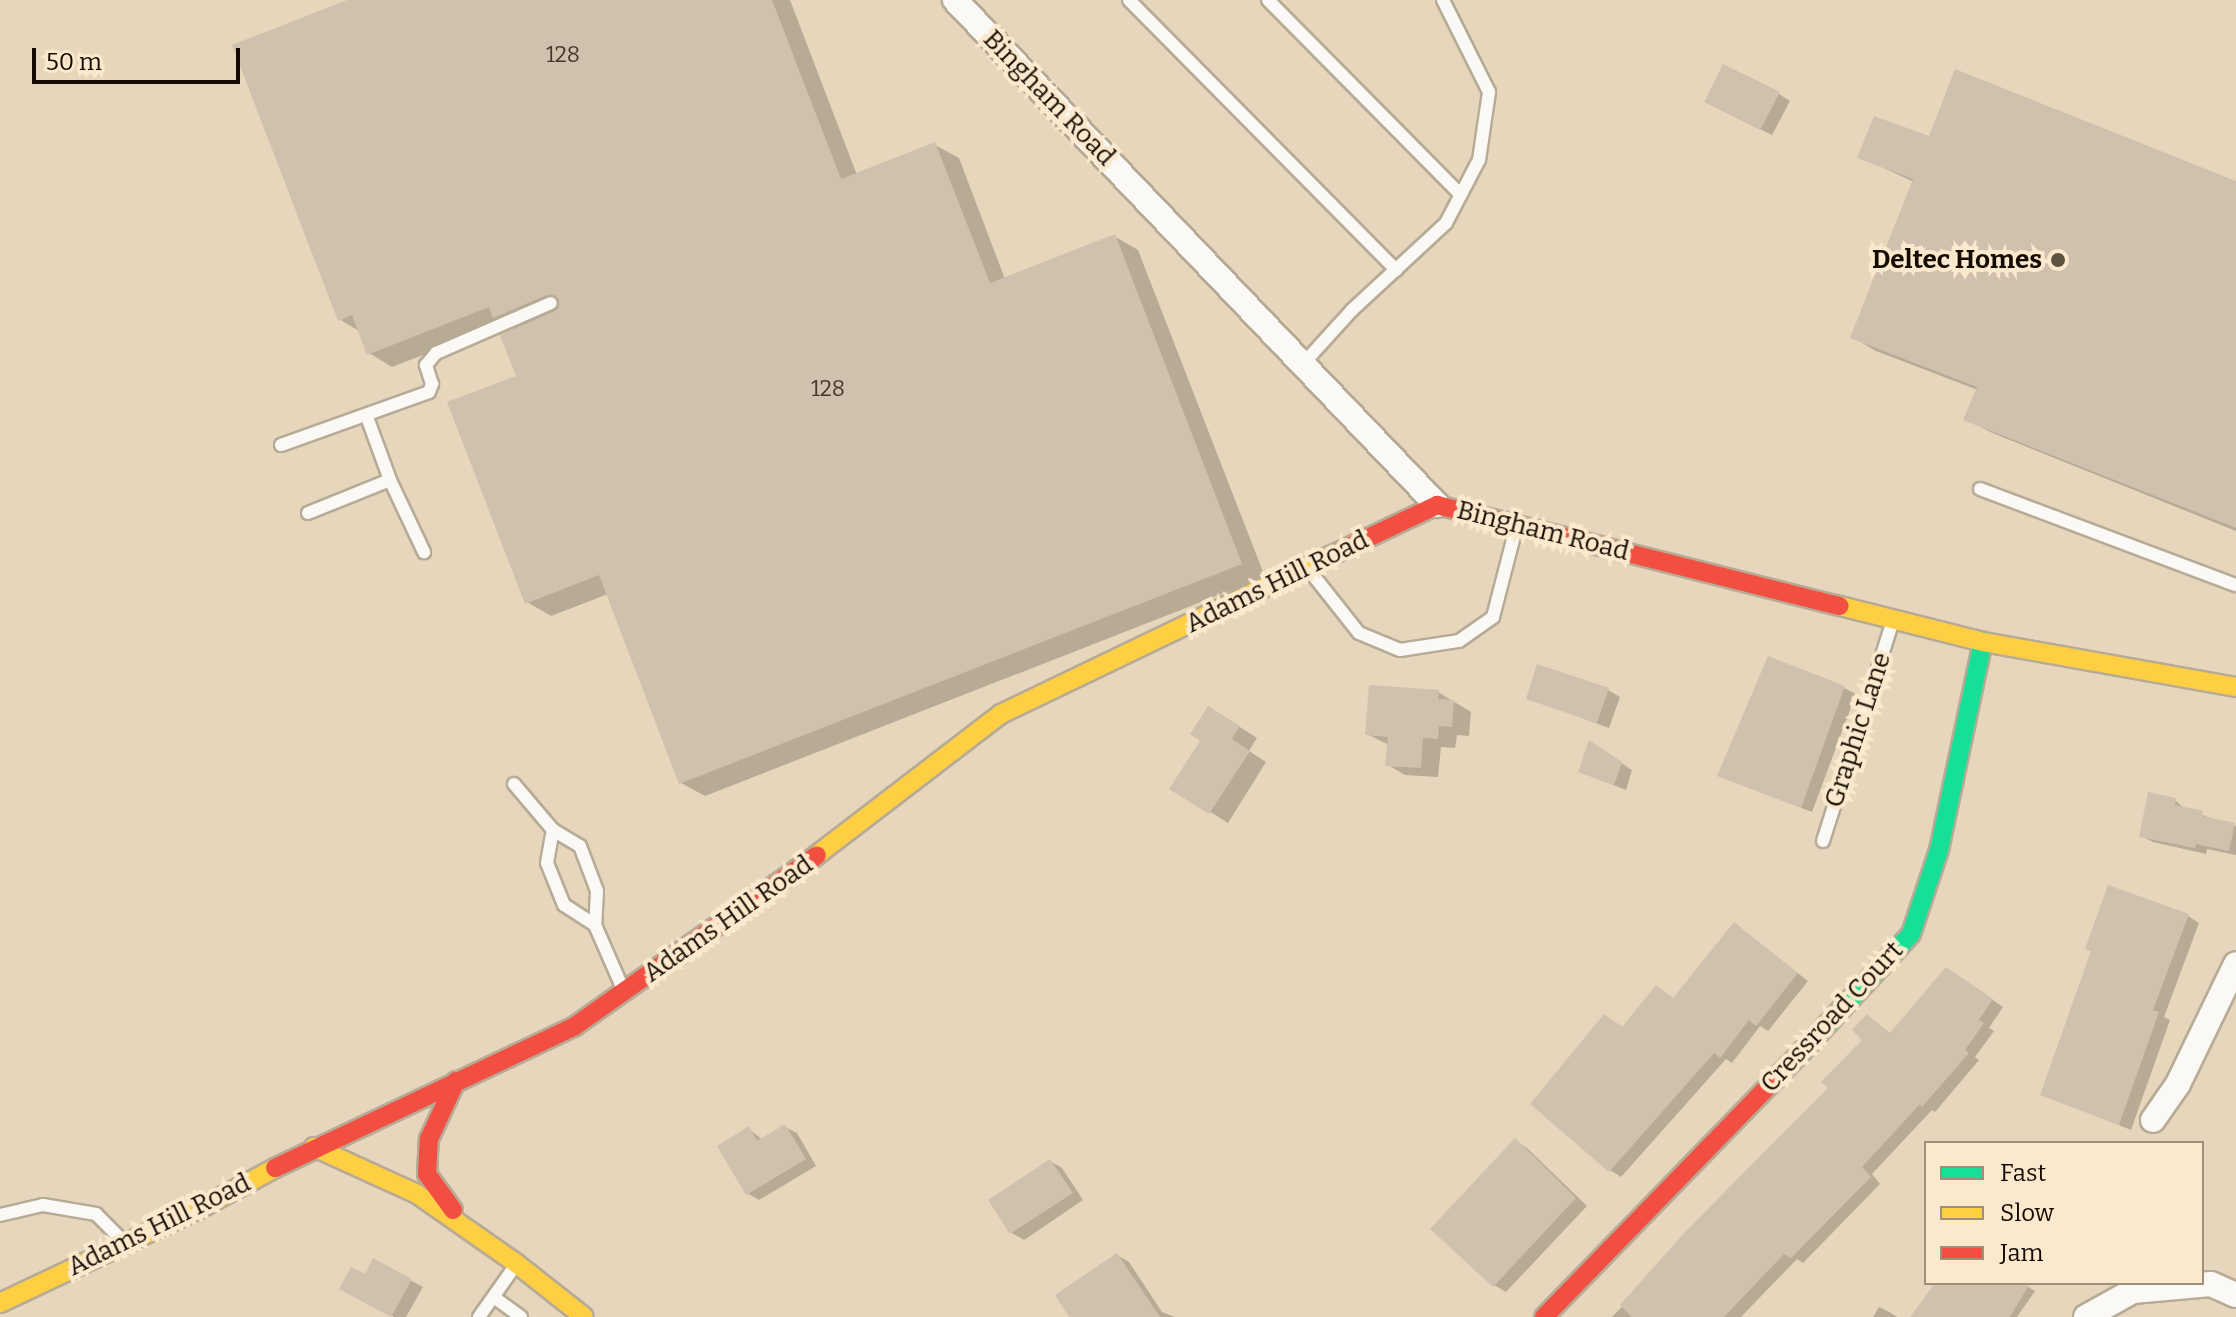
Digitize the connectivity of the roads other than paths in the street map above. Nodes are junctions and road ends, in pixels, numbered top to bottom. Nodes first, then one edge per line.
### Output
1 (955, 0) edge
2 (1129, 0) edge
3 (1268, 0) edge
4 (1443, 0) edge
5 (1461, 195) junction
6 (1396, 270) junction
7 (551, 303) dead end
8 (1303, 364) junction
9 (367, 417) junction
10 (281, 445) dead end
11 (390, 480) junction
12 (1980, 489) dead end
13 (1437, 505) junction
14 (308, 513) dead end
15 (1517, 525) junction
16 (424, 552) dead end
17 (1308, 568) junction
18 (2236, 585) edge
19 (1893, 620) junction
20 (1983, 642) junction
21 (2236, 687) edge
22 (514, 784) dead end
23 (553, 830) junction
24 (1823, 841) dead end
25 (595, 925) junction
26 (2236, 964) edge
27 (624, 992) junction
28 (456, 1081) junction
29 (2153, 1120) dead end
30 (314, 1147) junction
31 (0, 1215) edge
32 (475, 1234) junction
33 (124, 1242) junction
34 (517, 1264) junction
35 (2200, 1285) edge
36 (2204, 1285) edge
37 (2236, 1295) edge
38 (495, 1298) junction
39 (0, 1303) edge
40 (479, 1317) edge
41 (521, 1317) edge
42 (584, 1317) edge
43 (1544, 1317) edge
44 (2086, 1317) edge

1 - 8 street, Bingham Road
2 - 6 lane
3 - 5 lane
4 - 5 lane
5 - 6 lane
6 - 8 lane
7 - 9 lane
8 - 13 street, Bingham Road
9 - 10 lane
9 - 11 lane
11 - 14 lane
11 - 16 lane
12 - 18 lane
13 - 15 street, Bingham Road
13 - 17 street, Adams Hill Road
15 - 17 lane
15 - 19 street, Bingham Road
17 - 27 street, Adams Hill Road
19 - 20 street, Bingham Road
19 - 24 lane, Graphic Lane
20 - 21 street, Bingham Road
20 - 43 street, Cressroad Court
22 - 23 lane
23 - 25 lane
23 - 25 lane
25 - 27 lane
26 - 29 street
27 - 28 street, Adams Hill Road
28 - 30 street, Adams Hill Road
28 - 32 street
30 - 32 street
30 - 33 street, Adams Hill Road
31 - 33 lane
32 - 34 street
33 - 39 street, Adams Hill Road
34 - 38 lane
34 - 42 street
35 - 44 street
36 - 37 street
38 - 40 lane
38 - 41 lane

